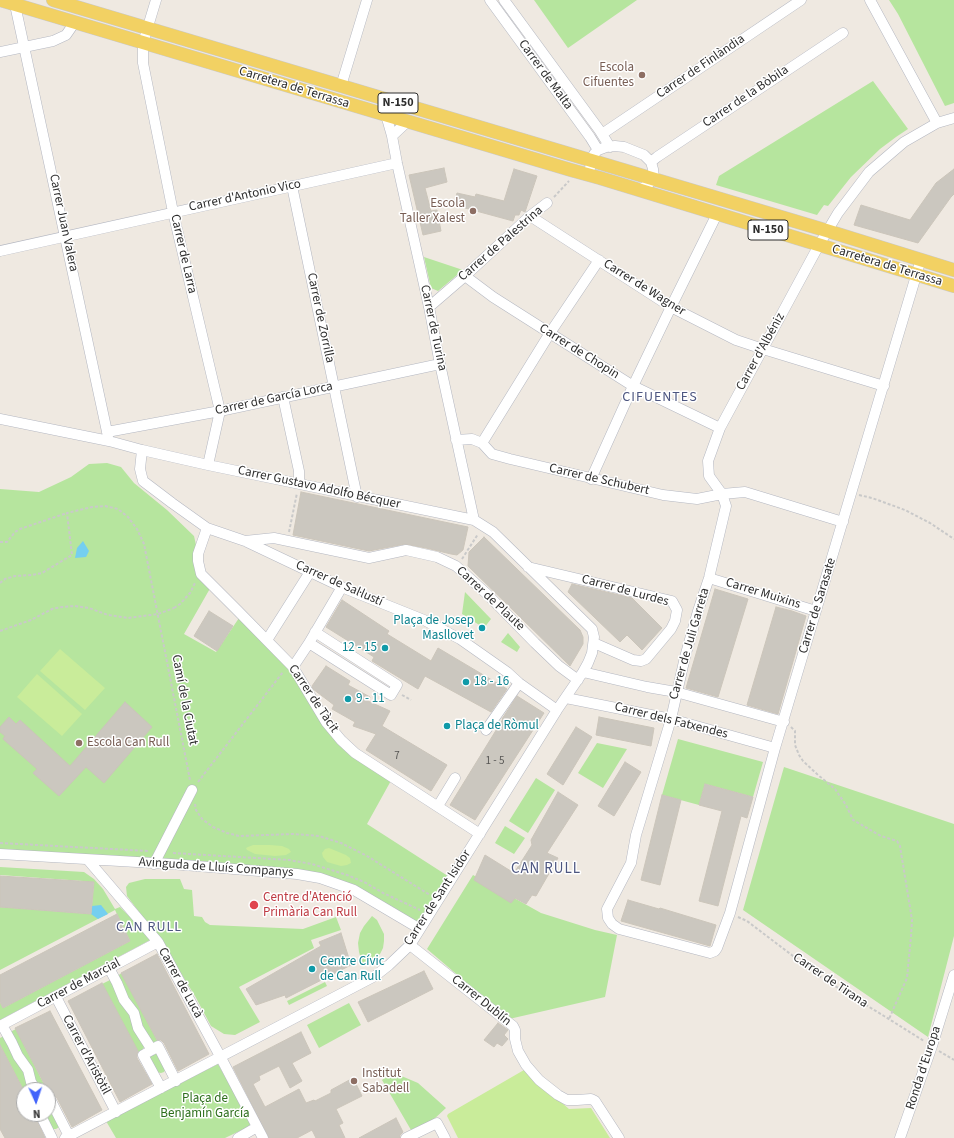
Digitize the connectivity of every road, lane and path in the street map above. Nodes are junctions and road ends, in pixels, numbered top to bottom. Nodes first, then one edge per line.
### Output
1 (0, 0) edge
2 (53, 0) edge
3 (156, 0) edge
4 (367, 0) edge
5 (490, 0) edge
6 (504, 0) edge
7 (801, 0) edge
8 (870, 0) edge
9 (15, 2) edge
10 (75, 22) junction
11 (146, 28) junction
12 (843, 33) dead end
13 (143, 43) junction
14 (25, 47) junction
15 (0, 52) edge
16 (341, 86) junction
17 (386, 115) junction
18 (954, 118) edge
19 (408, 122) junction
20 (937, 123) junction
21 (602, 134) junction
22 (392, 136) junction
23 (610, 147) junction
24 (595, 156) junction
25 (651, 162) junction
26 (397, 163) junction
27 (588, 175) junction
28 (654, 179) junction
29 (571, 180) dead end
30 (292, 186) junction
31 (640, 190) junction
32 (547, 203) joint
33 (173, 212) junction
34 (717, 214) junction
35 (530, 216) junction
36 (828, 231) junction
37 (66, 237) junction
38 (819, 245) junction
39 (0, 251) edge
40 (921, 259) junction
41 (599, 260) junction
42 (954, 270) edge
43 (916, 275) junction
44 (465, 276) junction
45 (954, 286) edge
46 (428, 307) junction
47 (671, 307) junction
48 (550, 333) junction
49 (763, 349) junction
50 (440, 364) junction
51 (334, 386) junction
52 (633, 386) junction
53 (884, 386) junction
54 (283, 398) junction
55 (220, 411) junction
56 (0, 419) edge
57 (720, 428) junction
58 (108, 437) junction
59 (456, 440) junction
60 (482, 443) junction
61 (142, 450) junction
62 (708, 461) joint
63 (208, 465) junction
64 (591, 479) junction
65 (299, 483) junction
66 (722, 494) junction
67 (852, 494) junction
68 (357, 496) junction
69 (67, 513) junction
70 (843, 522) junction
71 (478, 523) junction
72 (207, 528) junction
73 (954, 538) edge
74 (245, 541) junction
75 (287, 541) junction
76 (0, 542) edge
77 (456, 566) junction
78 (528, 567) junction
79 (199, 568) junction
80 (310, 572) junction
81 (709, 578) junction
82 (0, 583) edge
83 (342, 587) junction
84 (816, 611) junction
85 (158, 614) junction
86 (0, 631) edge
87 (315, 632) junction
88 (267, 640) junction
89 (594, 640) junction
90 (309, 643) junction
91 (291, 665) junction
92 (581, 676) junction
93 (519, 682) junction
94 (676, 692) junction
95 (566, 698) junction
96 (557, 710) junction
97 (671, 719) junction
98 (784, 722) junction
99 (486, 730) dead end
100 (775, 748) junction
101 (454, 778) dead end
102 (192, 790) junction
103 (438, 806) junction
104 (480, 834) junction
105 (0, 854) edge
106 (88, 860) junction
107 (154, 864) junction
108 (438, 900) junction
109 (730, 913) junction
110 (420, 929) junction
111 (158, 942) junction
112 (410, 945) junction
113 (715, 951) joint
114 (109, 968) junction
115 (954, 975) edge
116 (56, 997) junction
117 (890, 1019) junction
118 (1, 1026) edge
119 (932, 1046) junction
120 (152, 1050) junction
121 (220, 1056) junction
122 (954, 1060) edge
123 (176, 1080) junction
124 (31, 1082) edge
125 (161, 1088) junction
126 (56, 1112) edge
127 (116, 1112) junction
128 (44, 1122) edge
129 (257, 1127) junction
130 (67, 1137) edge
131 (52, 1138) edge
132 (238, 1138) edge
133 (263, 1138) edge
134 (406, 1138) edge
135 (445, 1138) edge
136 (619, 1138) edge
137 (900, 1138) edge

1 - 9 main road, Carretera de Terrassa / N-150
2 - 11 main road, Carretera de Terrassa / N-150
3 - 11 street, Carrer de Larra
4 - 16 street
5 - 24 street, Carrer de Malta
6 - 21 street, Carrer de Malta
7 - 21 street, Carrer de Finlàndia
8 - 20 street
9 - 10 main road, Carretera de Terrassa / N-150
9 - 14 street, Carrer Juan Valera
10 - 13 main road, Carretera de Terrassa / N-150
10 - 14 street
11 - 13 street, Carrer de Larra
11 - 16 main road, Carretera de Terrassa / N-150
12 - 25 street, Carrer de la Bòbila
13 - 17 main road, Carretera de Terrassa / N-150
13 - 33 street, Carrer de Larra
14 - 15 street
14 - 37 street, Carrer Juan Valera
16 - 24 main road, Carretera de Terrassa / N-150
17 - 19 main road, Carretera de Terrassa / N-150
17 - 22 street, Carrer de Turina
18 - 20 street
19 - 22 street
19 - 27 main road, Carretera de Terrassa / N-150
20 - 36 street
21 - 23 street, Carrer de Malta
22 - 26 street, Carrer de Turina
23 - 24 street
23 - 25 street
24 - 27 street
24 - 28 main road, Carretera de Terrassa / N-150
25 - 28 street
26 - 30 street, Carrer d'Antonio Vico
26 - 46 street, Carrer de Turina
27 - 31 main road, Carretera de Terrassa / N-150
28 - 31 street
28 - 36 main road, Carretera de Terrassa / N-150
29 - 32 path, Carrer de Palestrina
30 - 33 street, Carrer d'Antonio Vico
30 - 51 street, Carrer de Zorrilla
31 - 34 main road, Carretera de Terrassa / N-150
32 - 35 street, Carrer de Palestrina
33 - 37 street, Carrer d'Antonio Vico
33 - 55 street, Carrer de Larra
34 - 38 main road, Carretera de Terrassa / N-150
34 - 47 street
35 - 41 street, Carrer de Wagner
35 - 44 street, Carrer de Palestrina
36 - 38 street, Carretera de Terrassa
36 - 40 main road, Carretera de Terrassa / N-150
37 - 39 street, Carrer d'Antonio Vico
37 - 58 street, Carrer Juan Valera
38 - 43 main road, Carretera de Terrassa / N-150
38 - 49 street, Carrer d'Albéniz
40 - 42 main road, Carretera de Terrassa / N-150
40 - 43 street, Carrer de Sarasate
41 - 47 street, Carrer de Wagner
41 - 48 street
43 - 45 main road, Carretera de Terrassa / N-150
43 - 53 street, Carrer de Sarasate
44 - 46 street, Carrer de Palestrina
44 - 48 street, Carrer de Chopin
46 - 50 street, Carrer de Turina
47 - 49 street, Carrer de Wagner
47 - 52 street
48 - 52 street, Carrer de Chopin
48 - 60 street
49 - 53 street, Carrer de Wagner
49 - 57 street, Carrer d'Albéniz
50 - 51 street, Carrer de García Lorca
50 - 59 street, Carrer de Turina
51 - 54 street, Carrer de García Lorca
51 - 68 street, Carrer de Zorrilla
52 - 57 street, Carrer de Chopin
52 - 64 street
53 - 67 street, Carrer de Sarasate
54 - 55 street, Carrer de García Lorca
54 - 65 street
55 - 58 street, Carrer de García Lorca
55 - 63 street, Carrer de Larra
56 - 58 street, Carrer Gustavo Adolfo Bécquer
57 - 62 street, Carrer d'Albéniz
58 - 61 street, Carrer Gustavo Adolfo Bécquer
59 - 60 street
59 - 71 street, Carrer de Turina
60 - 64 street, Carrer de Schubert
61 - 63 street, Carrer Gustavo Adolfo Bécquer
61 - 72 street, Carrer de Sal·lustí
62 - 66 street, Carrer de Juli Garreta
63 - 65 street, Carrer Gustavo Adolfo Bécquer
64 - 66 street, Carrer de Schubert
65 - 68 street, Carrer Gustavo Adolfo Bécquer
65 - 75 path
66 - 70 street, Carrer de Schubert
66 - 81 street, Carrer de Juli Garreta
67 - 70 street, Carrer de Sarasate
67 - 73 path
68 - 71 street, Carrer Gustavo Adolfo Bécquer
69 - 76 path, Camí de la Ciutat
69 - 82 path
69 - 85 path, Camí de la Ciutat
70 - 84 street, Carrer de Sarasate
71 - 77 path
71 - 78 street, Carrer Gustavo Adolfo Bécquer
72 - 74 street, Carrer de Sal·lustí
72 - 79 street
74 - 75 street, Carrer de Plaute
74 - 80 street, Carrer de Sal·lustí
75 - 77 street, Carrer de Plaute
77 - 92 street, Carrer de Plaute
78 - 89 street, Carrer Gustavo Adolfo Bécquer
78 - 89 street, Carrer de Lurdes
79 - 85 path
79 - 88 street, Carrer de Tàcit
80 - 83 street, Carrer de Sal·lustí
80 - 88 street
81 - 84 street, Carrer Muixins
81 - 94 street, Carrer de Juli Garreta
83 - 87 street
83 - 93 street, Carrer de Sal·lustí
84 - 98 street, Carrer de Sarasate
85 - 86 path
85 - 102 path, Camí de la Ciutat
87 - 90 street
87 - 90 street
88 - 91 street, Carrer de Tàcit
89 - 92 street, Carrer de Sant Isidor
90 - 91 street
91 - 102 path
91 - 103 street, Carrer de Tàcit
92 - 94 street, Carrer dels Fatxendes
92 - 95 street, Carrer de Sant Isidor
93 - 96 street, Carrer de Sal·lustí
93 - 99 street
94 - 97 street, Carrer de Juli Garreta
94 - 98 street, Carrer dels Fatxendes
95 - 96 street, Carrer de Sant Isidor
95 - 97 street, Carrer dels Fatxendes
96 - 104 street, Carrer de Sant Isidor
97 - 100 street, Carrer dels Fatxendes
97 - 113 street, Carrer de Juli Garreta
98 - 100 street, Carrer de Sarasate
98 - 117 path
100 - 109 street, Carrer de Sarasate
101 - 103 street
102 - 107 street
102 - 108 path, Camí de la Ciutat
103 - 104 street, Carrer de Tàcit
104 - 108 street, Carrer de Sant Isidor
105 - 106 street, Avinguda de Lluís Companys
106 - 107 street, Avinguda de Lluís Companys
106 - 111 street, Carrer de Lucà
107 - 110 street, Avinguda de Lluís Companys
108 - 110 street, Carrer de Sant Isidor
109 - 113 street, Carrer de Sarasate
109 - 117 path, Carrer de Tirana
110 - 112 street, Carrer de Sant Isidor
111 - 114 street, Carrer de Marcial
111 - 121 street, Carrer de Lucà
112 - 121 street, Carrer de Sant Isidor
112 - 136 street, Carrer Dublín
114 - 116 street, Carrer de Marcial
114 - 120 street
115 - 119 street, Ronda d'Europa
116 - 118 street, Carrer de Marcial
116 - 127 street, Carrer d'Aristòtil
117 - 119 path, Carrer de Tirana
118 - 124 street
119 - 122 path, Carrer de Tirana
119 - 137 street, Ronda d'Europa
120 - 123 street
120 - 125 street
121 - 123 street, Carrer de Sant Isidor
121 - 129 street, Carrer de Lucà
123 - 125 street, Carrer de Sant Isidor
125 - 127 street, Carrer de Sant Isidor
126 - 130 street
127 - 130 street, Carrer de Sant Isidor
128 - 131 street
129 - 132 street
129 - 133 street, Carrer de Lucà
134 - 135 street

